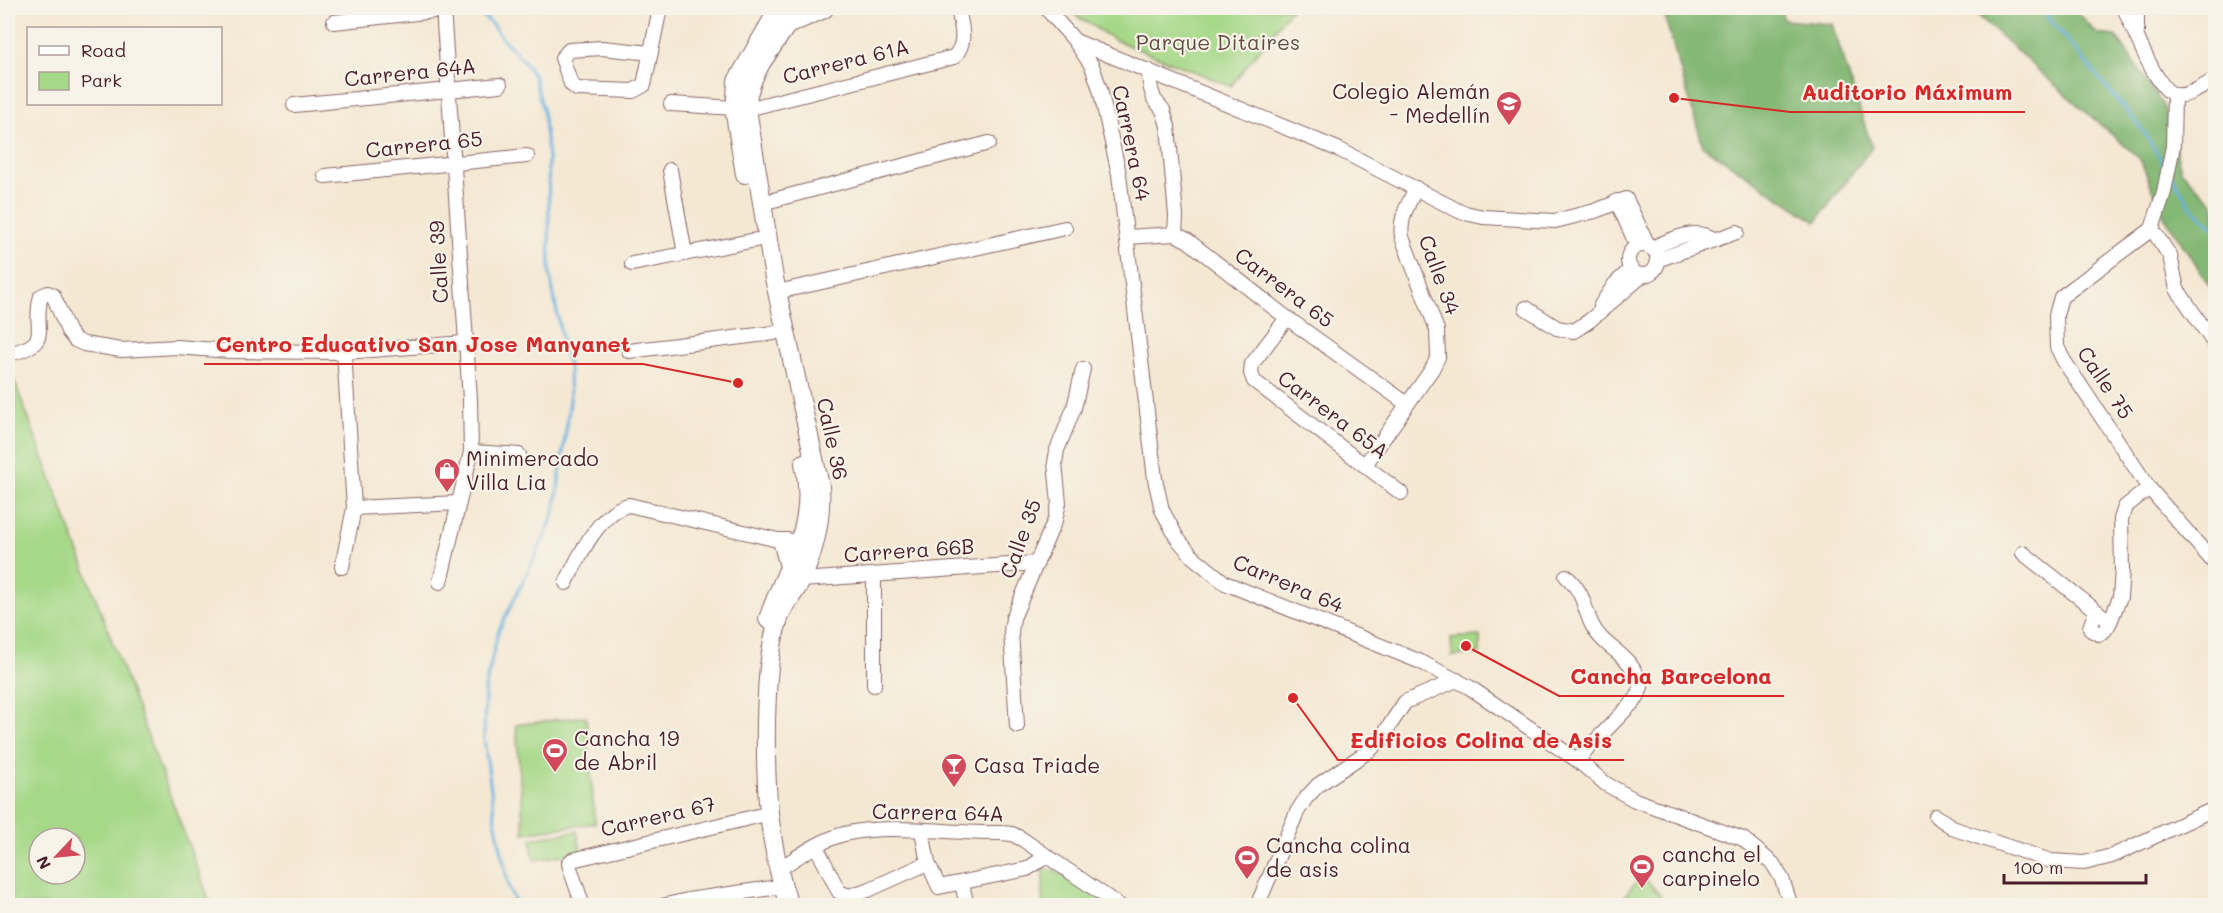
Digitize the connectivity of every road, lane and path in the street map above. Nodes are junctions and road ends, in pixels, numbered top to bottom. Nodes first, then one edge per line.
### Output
1 (444, 8) edge
2 (660, 8) edge
3 (783, 8) edge
4 (822, 8) edge
5 (958, 8) edge
6 (1046, 8) edge
7 (2124, 8) edge
8 (2137, 8) edge
9 (334, 21) dead end
10 (2137, 34) junction
11 (1075, 41) junction
12 (651, 53) junction
13 (1148, 70) junction
14 (2216, 79) edge
15 (500, 85) dead end
16 (449, 89) junction
17 (2174, 95) junction
18 (671, 104) dead end
19 (294, 105) dead end
20 (741, 108) junction
21 (988, 143) dead end
22 (527, 156) dead end
23 (454, 162) junction
24 (670, 170) dead end
25 (325, 176) dead end
26 (1416, 188) junction
27 (762, 203) junction
28 (1065, 228) dead end
29 (2152, 229) junction
30 (1737, 232) dead end
31 (1127, 237) junction
32 (1181, 237) junction
33 (756, 240) junction
34 (1654, 250) junction
35 (685, 254) junction
36 (632, 264) dead end
37 (1631, 277) junction
38 (777, 292) junction
39 (1526, 308) dead end
40 (1287, 318) junction
41 (774, 333) junction
42 (465, 343) junction
43 (2216, 346) edge
44 (629, 351) dead end
45 (344, 352) junction
46 (8, 354) edge
47 (1083, 369) dead end
48 (1407, 404) junction
49 (471, 452) junction
50 (519, 454) dead end
51 (1365, 465) junction
52 (2150, 488) junction
53 (1401, 493) dead end
54 (459, 503) junction
55 (354, 508) junction
56 (800, 540) junction
57 (780, 541) junction
58 (2023, 553) dead end
59 (1036, 563) junction
60 (2216, 565) edge
61 (342, 567) dead end
62 (874, 574) junction
63 (795, 575) junction
64 (1566, 576) dead end
65 (440, 582) dead end
66 (566, 583) dead end
67 (1457, 680) junction
68 (874, 686) dead end
69 (1017, 726) dead end
70 (1582, 755) junction
71 (2216, 808) edge
72 (758, 816) junction
73 (1936, 816) dead end
74 (922, 831) junction
75 (816, 846) junction
76 (1047, 856) junction
77 (928, 863) junction
78 (779, 869) junction
79 (962, 884) junction
80 (772, 888) junction
81 (583, 906) edge
82 (662, 906) edge
83 (778, 906) edge
84 (789, 906) edge
85 (967, 906) edge
86 (1120, 906) edge
87 (1257, 906) edge
88 (1791, 906) edge

1 - 9 street
1 - 16 street, Calle 39
2 - 12 street
3 - 20 main road, Calle 36
4 - 20 main road, Calle 36
5 - 20 street, Carrera 61A
6 - 11 street, Carrera 64
7 - 10 street
8 - 10 street
10 - 17 street
11 - 13 street
11 - 31 street, Carrera 64
12 - 12 street
13 - 26 street
13 - 32 street
14 - 17 street
15 - 16 street, Carrera 64A
16 - 19 street, Carrera 64A
16 - 23 street, Calle 39
17 - 29 street
18 - 20 street, Carrera 61A
20 - 27 main road, Calle 36
20 - 33 main road, Calle 36
21 - 27 street
22 - 23 street, Carrera 65
23 - 25 street, Carrera 65
23 - 42 street, Calle 39
24 - 35 street
26 - 34 street
26 - 48 street, Calle 34
27 - 38 main road, Calle 36
28 - 38 street
29 - 43 street
29 - 52 street, Calle 75
30 - 34 street
31 - 32 street
31 - 67 street, Carrera 64
32 - 40 street, Carrera 65
33 - 35 street
33 - 41 main road, Calle 36
34 - 37 street
34 - 37 street
35 - 36 street
37 - 39 street
38 - 63 main road, Calle 36
40 - 48 street, Carrera 65
40 - 51 street, Carrera 65A
41 - 44 street
41 - 56 main road, Calle 36
42 - 45 street
42 - 49 street, Calle 39
45 - 46 street
45 - 55 street
47 - 59 street, Calle 35
48 - 51 street, Calle 34
49 - 50 street
49 - 54 street, Calle 39
51 - 53 street, Carrera 65A
52 - 58 street
52 - 60 street, Calle 75
54 - 55 street
54 - 65 street, Calle 39
55 - 61 street
56 - 57 street
56 - 63 main road, Calle 36
57 - 63 street
57 - 66 street
59 - 62 street, Carrera 66B
59 - 69 street, Calle 35
62 - 63 street, Carrera 66B
62 - 68 street
63 - 72 main road, Calle 36
63 - 78 main road, Calle 36
64 - 70 street
67 - 70 street, Carrera 64
67 - 87 street
70 - 88 street, Carrera 64
71 - 73 street
72 - 80 main road, Calle 36
72 - 81 street, Carrera 67
74 - 75 street, Carrera 64A
74 - 76 street, Carrera 64A
74 - 77 street
75 - 77 street
75 - 78 street, Carrera 64A
76 - 79 street
76 - 86 street, Carrera 64A
77 - 79 street
78 - 84 main road, Calle 36
79 - 85 street
80 - 82 street
80 - 83 main road, Calle 36

